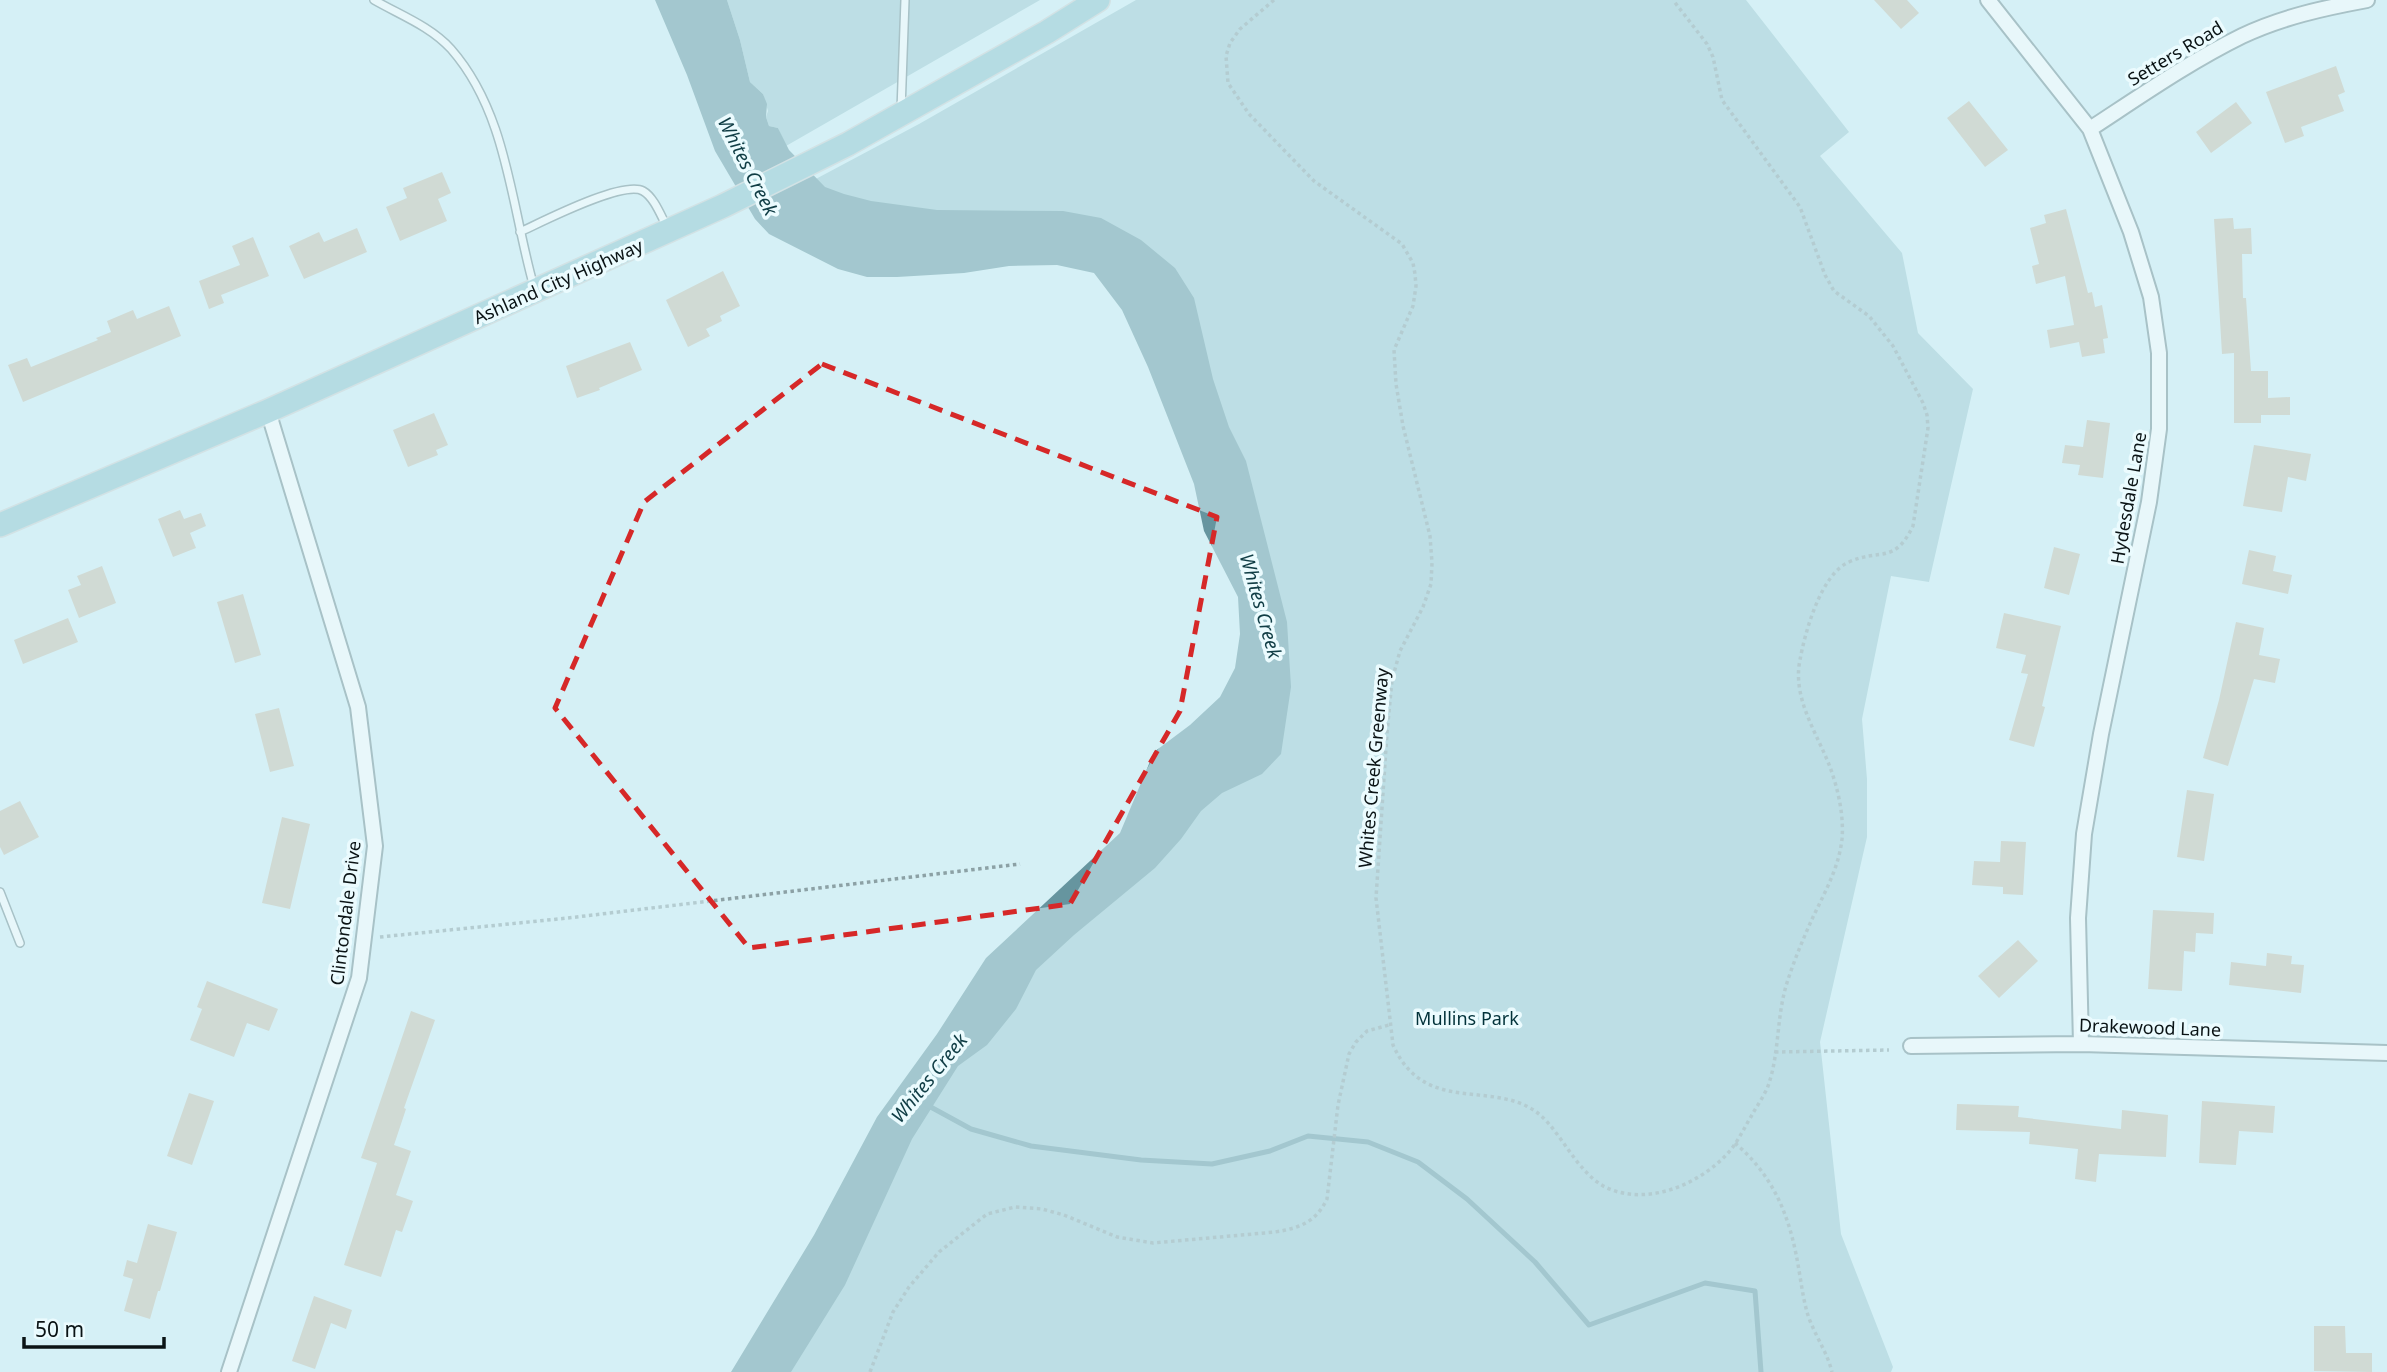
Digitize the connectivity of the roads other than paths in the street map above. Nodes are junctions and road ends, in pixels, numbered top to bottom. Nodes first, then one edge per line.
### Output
1 (374, 0) edge
2 (905, 0) edge
3 (1098, 0) edge
4 (1988, 0) edge
5 (2367, 0) edge
6 (901, 114) junction
7 (2090, 129) junction
8 (669, 231) junction
9 (520, 232) junction
10 (535, 291) junction
11 (268, 411) junction
12 (0, 525) edge
13 (0, 892) edge
14 (20, 943) dead end
15 (2081, 1044) junction
16 (1911, 1046) dead end
17 (2387, 1053) edge
18 (229, 1372) edge

1 - 9 lane
2 - 6 lane
3 - 6 main road, Ashland City Highway
4 - 7 street, Hydesdale Lane
5 - 7 street, Setters Road
6 - 8 main road, Ashland City Highway
7 - 15 street, Hydesdale Lane
8 - 9 lane
8 - 10 main road, Ashland City Highway
9 - 10 lane
10 - 11 main road, Ashland City Highway
11 - 12 main road, Ashland City Highway
11 - 18 street, Clintondale Drive
13 - 14 lane
15 - 16 street, Drakewood Lane
15 - 17 street, Drakewood Lane

